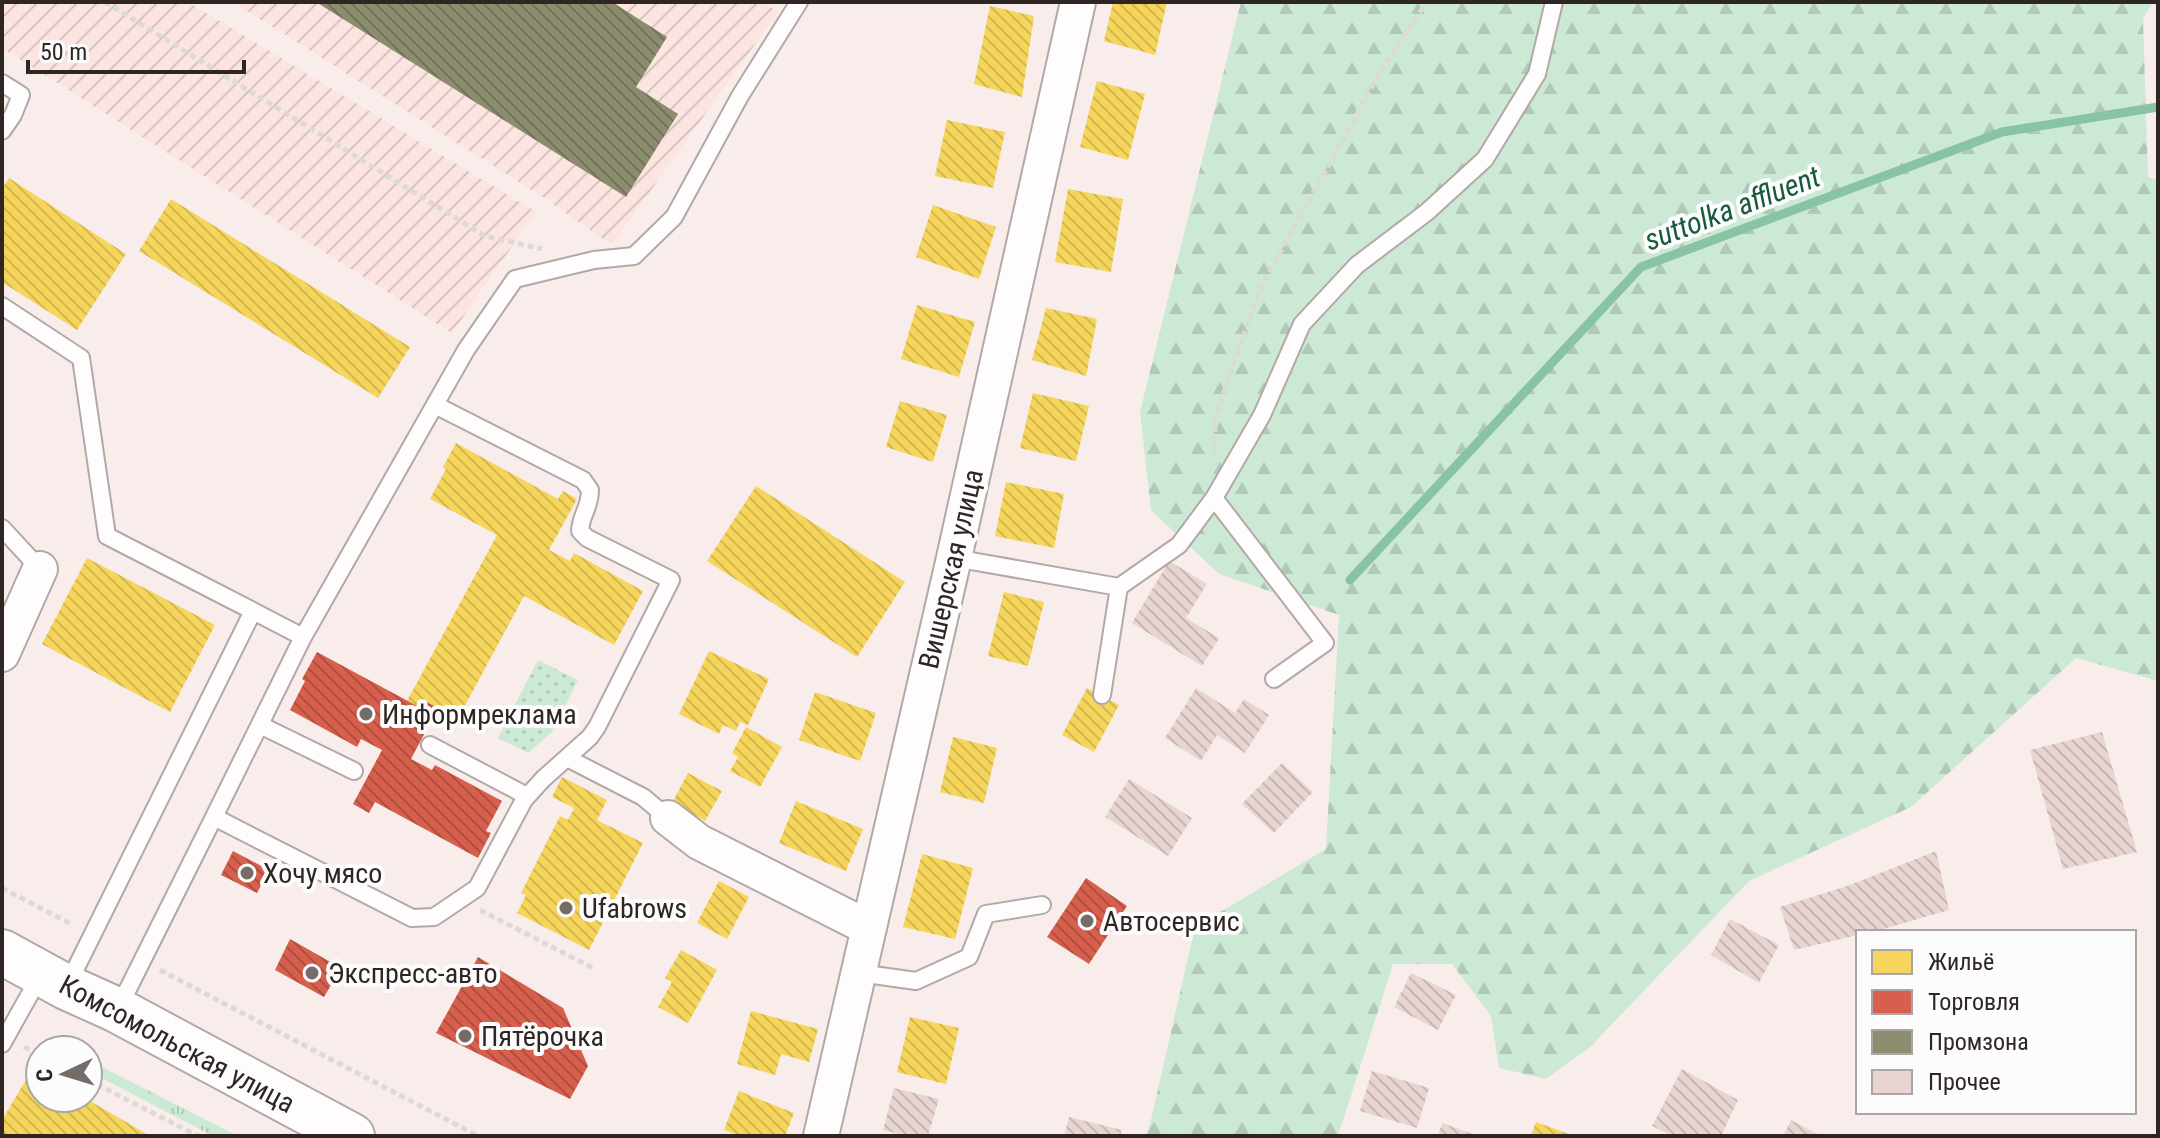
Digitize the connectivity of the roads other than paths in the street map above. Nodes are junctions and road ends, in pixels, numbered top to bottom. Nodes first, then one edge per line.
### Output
1 (800, 2) edge
2 (1078, 2) edge
3 (1554, 2) edge
4 (2, 83) edge
5 (2, 131) edge
6 (2, 306) edge
7 (435, 405) junction
8 (1214, 498) junction
9 (2, 528) edge
10 (954, 558) junction
11 (40, 569) joint
12 (1119, 587) junction
13 (253, 611) junction
14 (303, 637) junction
15 (2, 654) edge
16 (1274, 679) dead end
17 (1102, 695) dead end
18 (260, 725) junction
19 (430, 745) dead end
20 (567, 758) junction
21 (354, 771) dead end
22 (527, 796) junction
23 (214, 817) junction
24 (668, 818) joint
25 (1042, 905) dead end
26 (869, 928) junction
27 (2, 952) edge
28 (859, 973) junction
29 (54, 980) junction
30 (117, 1010) junction
31 (2, 1044) edge
32 (352, 1136) edge
33 (821, 1136) edge

1 - 7 lane
2 - 10 street, Вишерская улица
3 - 8 lane
4 - 5 lane
6 - 13 lane
7 - 14 lane
7 - 20 lane
8 - 12 lane
8 - 16 lane
9 - 11 lane
10 - 12 lane
10 - 26 street, Вишерская улица
11 - 15 street
12 - 17 lane
13 - 14 lane
13 - 29 lane
14 - 18 lane
18 - 21 lane
18 - 23 lane
19 - 22 lane
20 - 22 lane
20 - 24 lane
22 - 23 lane
23 - 30 lane
24 - 26 street
25 - 28 lane
26 - 28 street, Вишерская улица
27 - 29 main road, Комсомольская улица
28 - 33 street, Вишерская улица
29 - 30 main road, Комсомольская улица
29 - 31 lane
30 - 32 main road, Комсомольская улица

